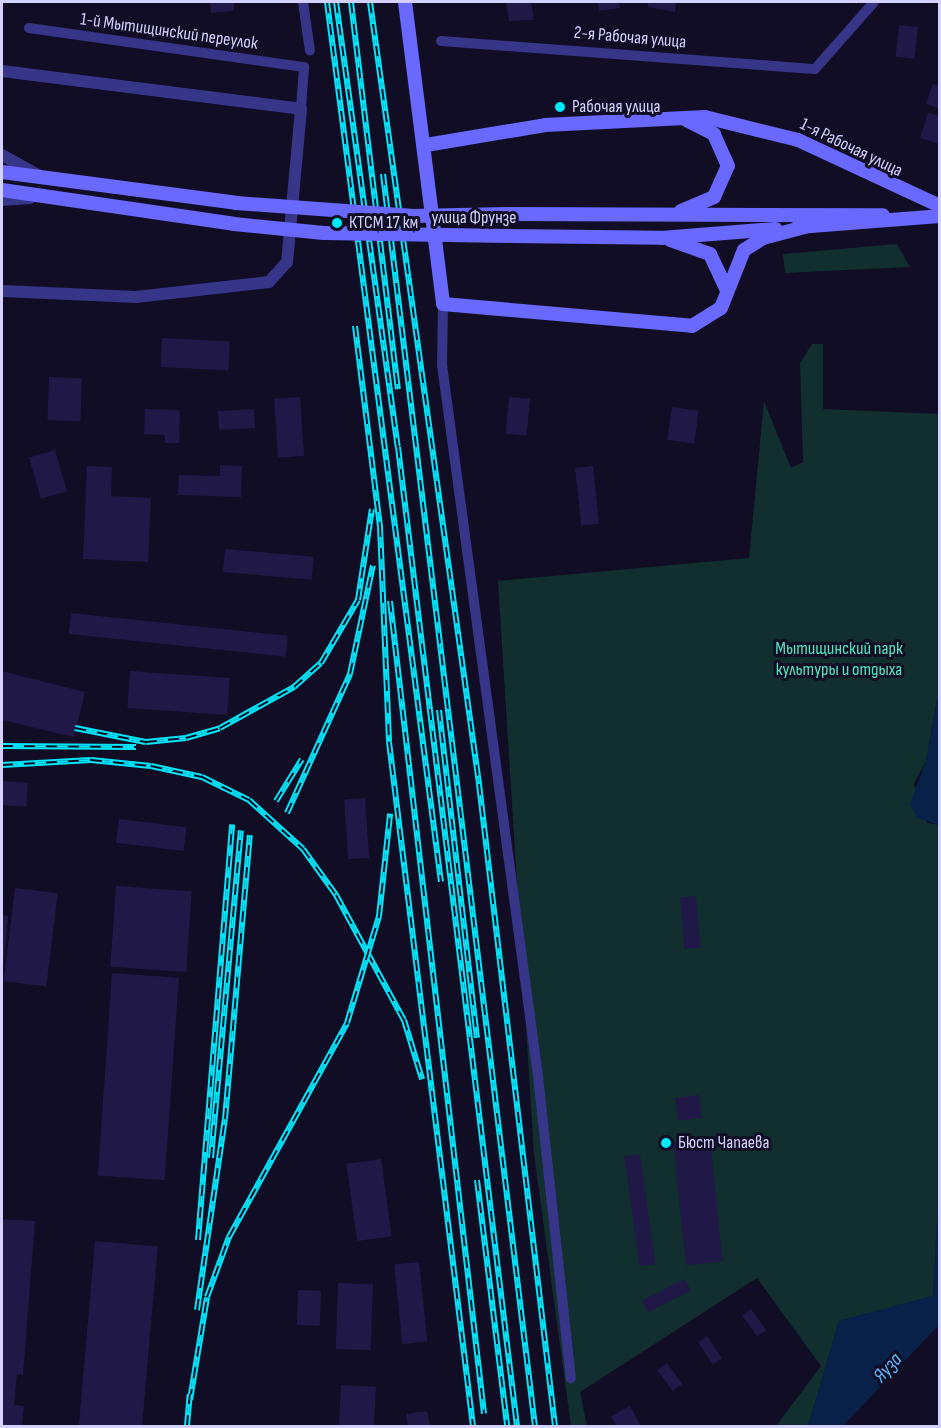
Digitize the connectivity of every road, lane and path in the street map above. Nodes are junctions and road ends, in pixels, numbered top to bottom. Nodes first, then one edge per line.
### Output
1 (303, 2) edge
2 (405, 2) edge
3 (874, 2) edge
4 (29, 28) dead end
5 (441, 40) dead end
6 (310, 51) dead end
7 (2, 71) edge
8 (301, 109) junction
9 (681, 119) junction
10 (426, 145) junction
11 (2, 155) edge
12 (2, 172) edge
13 (47, 180) junction
14 (2, 190) edge
15 (42, 198) junction
16 (2, 200) edge
17 (939, 206) edge
18 (939, 216) edge
19 (664, 217) junction
20 (912, 218) junction
21 (805, 227) junction
22 (661, 237) junction
23 (2, 291) edge
24 (727, 292) junction
25 (443, 304) junction
26 (571, 1378) dead end

1 - 6 street
2 - 10 main road
3 - 5 street, 2-я Рабочая улица
4 - 8 street, 1-й Мытищинский переулок
7 - 8 street
8 - 23 street
9 - 10 main road, 1-я Рабочая улица
9 - 17 main road, 1-я Рабочая улица
9 - 19 main road
10 - 25 main road
11 - 13 street
12 - 13 main road, улица Фрунзе
13 - 19 main road, улица Фрунзе, bridge
14 - 15 main road, улица Фрунзе
15 - 16 street
15 - 22 main road, улица Фрунзе, bridge
18 - 20 main road, улица Фрунзе
19 - 20 main road, улица Фрунзе
20 - 21 main road, улица Фрунзе
21 - 22 main road, улица Фрунзе
21 - 24 main road
22 - 24 main road
24 - 25 main road
25 - 26 street

